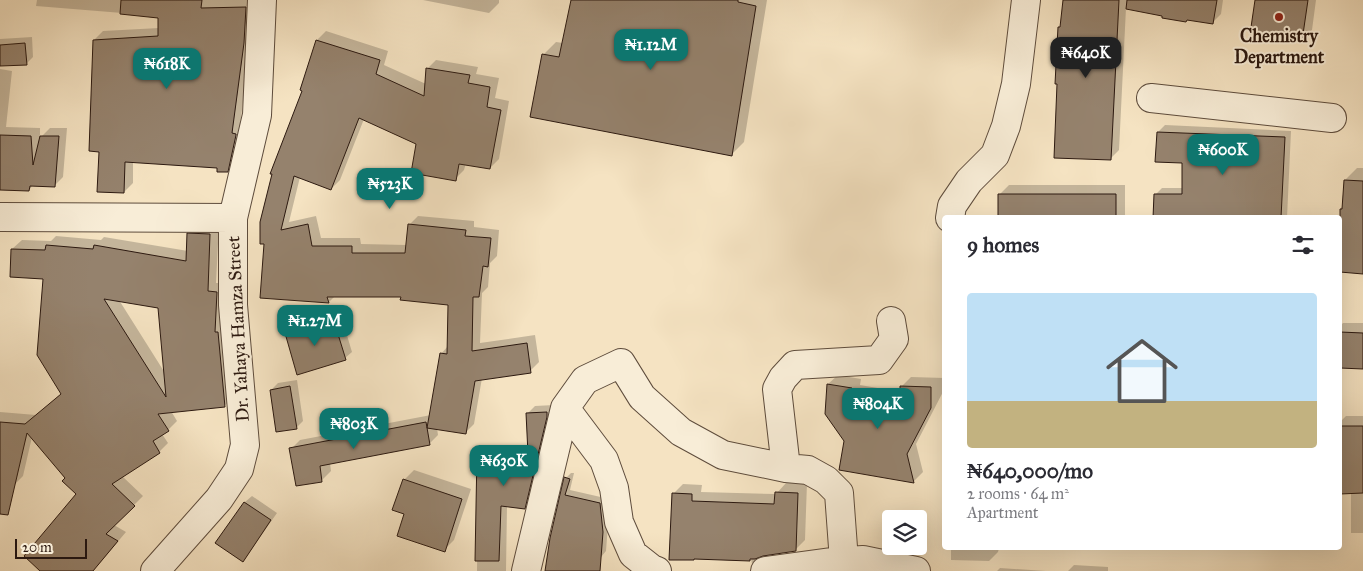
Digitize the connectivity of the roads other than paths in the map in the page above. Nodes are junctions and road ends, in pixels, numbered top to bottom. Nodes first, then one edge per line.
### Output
1 (262, 0) edge
2 (1026, 0) edge
3 (1152, 98) dead end
4 (1332, 118) dead end
5 (950, 215) edge
6 (0, 217) edge
7 (233, 218) junction
8 (891, 321) dead end
9 (565, 408) junction
10 (786, 468) junction
11 (844, 561) junction
12 (155, 571) edge
13 (526, 571) edge
14 (657, 571) edge
15 (765, 571) edge
16 (916, 571) edge

1 - 7 street, Dr. Yahaya Hamza Street
2 - 5 street
3 - 4 street
6 - 7 street
7 - 12 street, Dr. Yahaya Hamza Street
8 - 10 street
9 - 10 street
9 - 13 street
9 - 14 street
10 - 11 street
11 - 15 street
11 - 16 street

